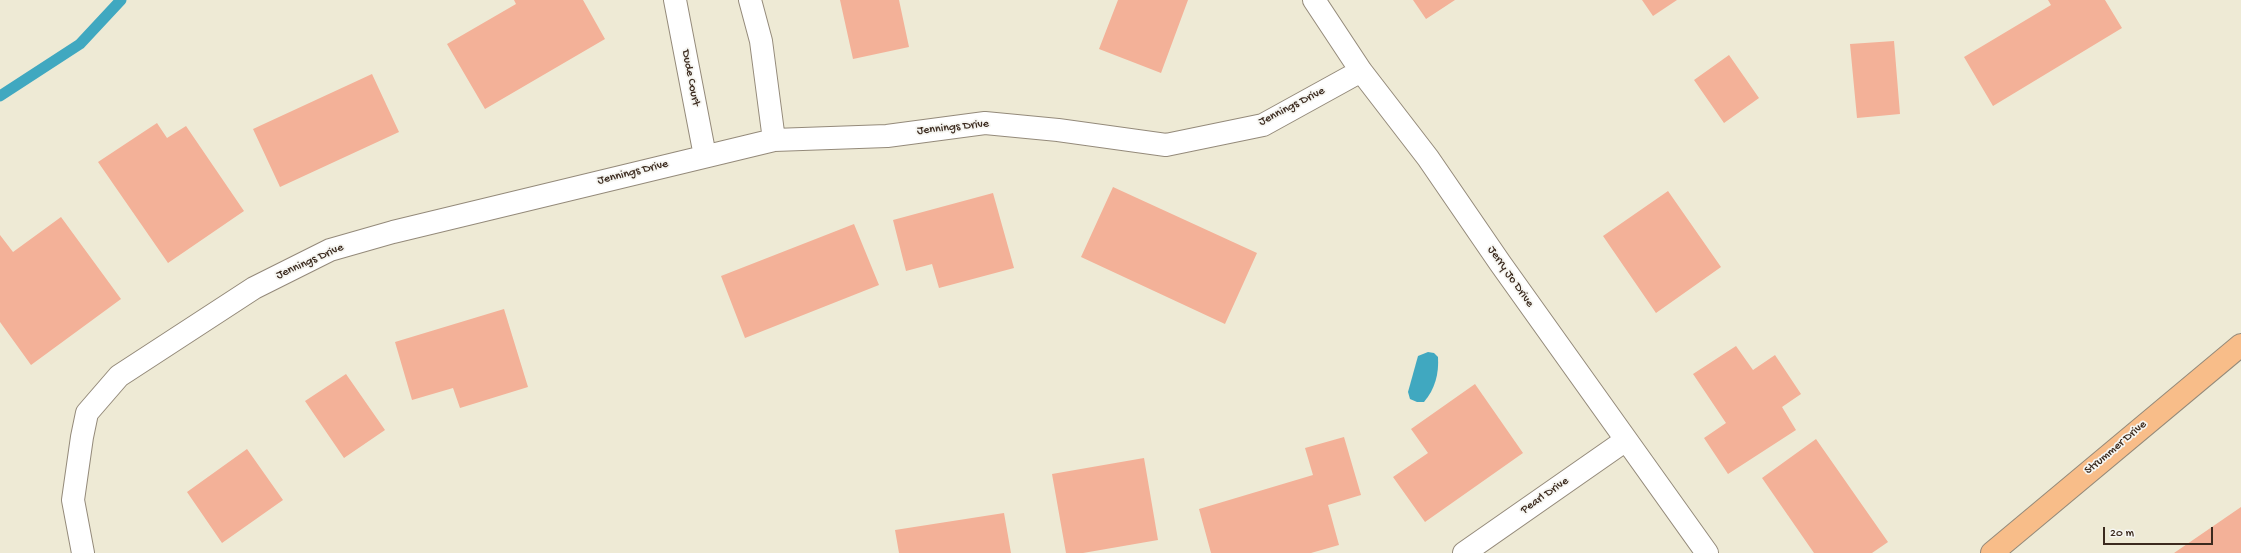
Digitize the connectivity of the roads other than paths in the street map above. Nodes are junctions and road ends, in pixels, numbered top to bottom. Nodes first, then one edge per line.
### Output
1 (676, 0) edge
2 (750, 0) edge
3 (1314, 0) edge
4 (1361, 71) junction
5 (774, 140) junction
6 (705, 156) junction
7 (2241, 344) edge
8 (1626, 440) junction
9 (83, 553) edge
10 (1464, 553) edge
11 (1706, 553) edge
12 (1992, 553) edge

1 - 6 street, Dude Court
2 - 5 street
3 - 4 street, Jerry Jo Drive
4 - 5 street, Jennings Drive
4 - 8 street, Jerry Jo Drive
5 - 6 street, Jennings Drive
6 - 9 street, Jennings Drive
7 - 12 main road, Strummer Drive
8 - 10 street, Pearl Drive
8 - 11 street, Jerry Jo Drive

